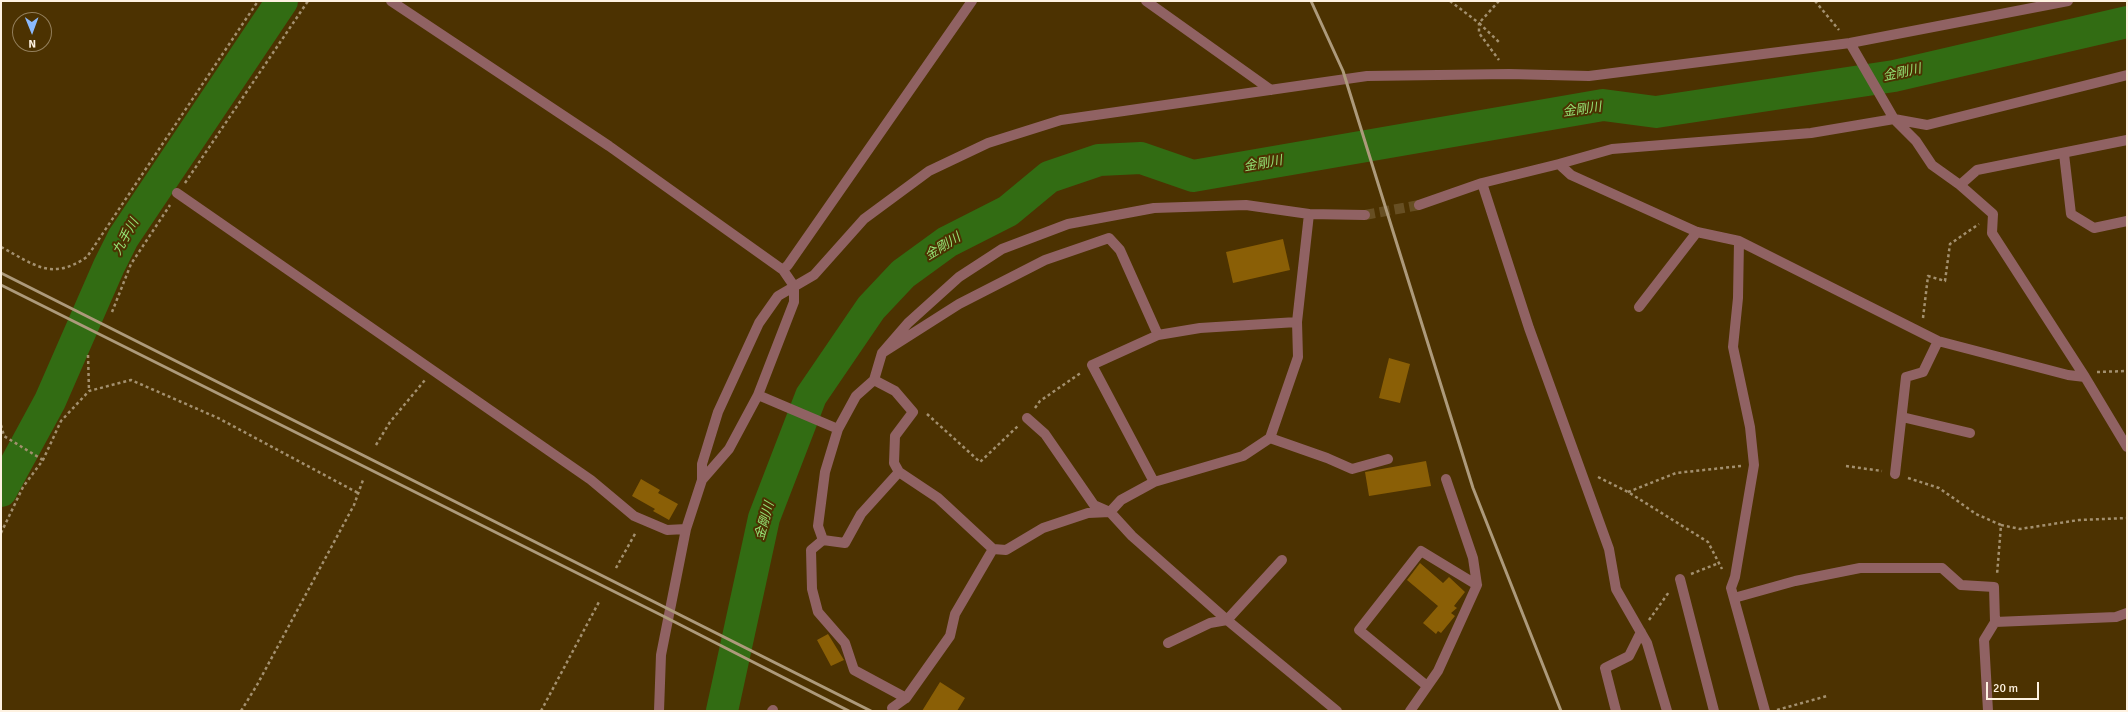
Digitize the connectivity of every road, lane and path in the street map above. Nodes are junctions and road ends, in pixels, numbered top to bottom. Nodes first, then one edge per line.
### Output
1 (258, 1) edge
2 (308, 1) edge
3 (391, 1) edge
4 (972, 1) edge
5 (1146, 1) edge
6 (1450, 1) edge
7 (1499, 1) edge
8 (1815, 1) edge
9 (2068, 1) edge
10 (1479, 23) junction
11 (1850, 42) junction
12 (1500, 43) dead end
13 (1509, 74) junction
14 (2127, 75) edge
15 (1271, 90) junction
16 (1894, 119) junction
17 (2127, 140) edge
18 (2064, 154) junction
19 (1559, 164) junction
20 (1482, 183) junction
21 (1960, 185) junction
22 (177, 193) junction
23 (1419, 205) tunnel mouth
24 (1309, 214) junction
25 (1993, 214) junction
26 (1366, 215) tunnel mouth
27 (2127, 221) edge
28 (1696, 232) junction
29 (1739, 240) junction
30 (1, 247) edge
31 (783, 270) junction
32 (794, 286) junction
33 (1639, 307) dead end
34 (112, 312) dead end
35 (1297, 322) junction
36 (1922, 333) junction
37 (1158, 335) junction
38 (1938, 341) junction
39 (882, 353) junction
40 (88, 355) dead end
41 (1092, 366) junction
42 (433, 370) junction
43 (2127, 371) edge
44 (2085, 377) junction
45 (874, 380) junction
46 (89, 391) junction
47 (758, 395) junction
48 (914, 412) junction
49 (1902, 417) junction
50 (1027, 418) junction
51 (1, 425) edge
52 (838, 429) junction
53 (1970, 433) dead end
54 (1270, 438) junction
55 (376, 445) dead end
56 (2127, 447) edge
57 (1388, 459) dead end
58 (43, 460) junction
59 (1754, 465) junction
60 (1846, 466) dead end
61 (1579, 467) junction
62 (899, 472) junction
63 (1895, 474) junction
64 (1446, 479) dead end
65 (363, 480) dead end
66 (702, 480) junction
67 (1154, 482) junction
68 (1628, 492) junction
69 (358, 493) junction
70 (1110, 512) junction
71 (2127, 518) edge
72 (642, 519) junction
73 (2001, 525) junction
74 (686, 529) junction
75 (1, 532) edge
76 (823, 540) junction
77 (993, 549) junction
78 (1282, 560) dead end
79 (616, 568) dead end
80 (1680, 579) dead end
81 (1477, 585) junction
82 (1994, 587) junction
83 (1732, 588) junction
84 (1734, 598) junction
85 (600, 600) dead end
86 (2127, 614) edge
87 (1227, 620) junction
88 (1995, 622) junction
89 (1641, 632) junction
90 (1168, 643) dead end
91 (1427, 686) junction
92 (1827, 696) dead end
93 (906, 698) junction
94 (892, 708) dead end
95 (241, 711) edge
96 (541, 711) edge
97 (659, 711) edge
98 (1337, 711) edge
99 (1410, 711) edge
100 (1616, 711) edge
101 (1667, 711) edge
102 (1714, 711) edge
103 (1765, 711) edge
104 (1772, 711) edge
105 (1988, 711) edge

1 - 30 path
2 - 22 path
3 - 31 street
4 - 31 street
5 - 15 street
6 - 10 path
7 - 10 path
8 - 11 path
9 - 11 street
10 - 12 path
10 - 13 path
11 - 13 street
11 - 16 street
13 - 15 street
14 - 16 street
15 - 32 street
16 - 19 street
16 - 21 street
17 - 18 street
18 - 21 street
18 - 27 street
19 - 20 street
19 - 28 street
20 - 23 street
20 - 61 street
21 - 25 street
22 - 34 path
22 - 42 street
24 - 26 street
24 - 35 street
24 - 39 street
25 - 36 path
25 - 44 street
28 - 29 street
28 - 33 street
29 - 36 street
29 - 59 street
31 - 32 street
32 - 47 street
32 - 66 street
35 - 37 street
35 - 54 street
36 - 38 street
37 - 39 street
37 - 41 street
38 - 44 street
38 - 49 street
39 - 45 street
40 - 46 path
41 - 50 path
41 - 67 street
42 - 55 path
42 - 72 street
43 - 44 path
44 - 56 street
45 - 48 street
45 - 52 street
46 - 58 path
46 - 69 path
47 - 52 street
47 - 66 street
48 - 50 path
48 - 62 street
49 - 53 street
49 - 63 street
50 - 70 street
51 - 58 path
52 - 76 street
54 - 57 street
54 - 67 street
58 - 75 path
59 - 68 path
59 - 83 street
60 - 63 path
61 - 68 path
61 - 89 street
62 - 76 street
62 - 77 street
63 - 73 path
64 - 81 street
65 - 69 path
66 - 74 street
67 - 70 street
68 - 83 path
69 - 95 path
70 - 77 street
70 - 87 street
71 - 73 path
72 - 74 street
72 - 79 path
73 - 82 path
74 - 97 street
76 - 93 street
77 - 93 street
78 - 87 street
80 - 102 street
81 - 91 street
81 - 91 street
82 - 84 street
82 - 88 street
83 - 84 street
84 - 103 street
85 - 96 path
86 - 88 street
87 - 90 street
87 - 98 street
88 - 105 street
89 - 100 street
89 - 101 street
91 - 99 street
92 - 104 path
93 - 94 street

